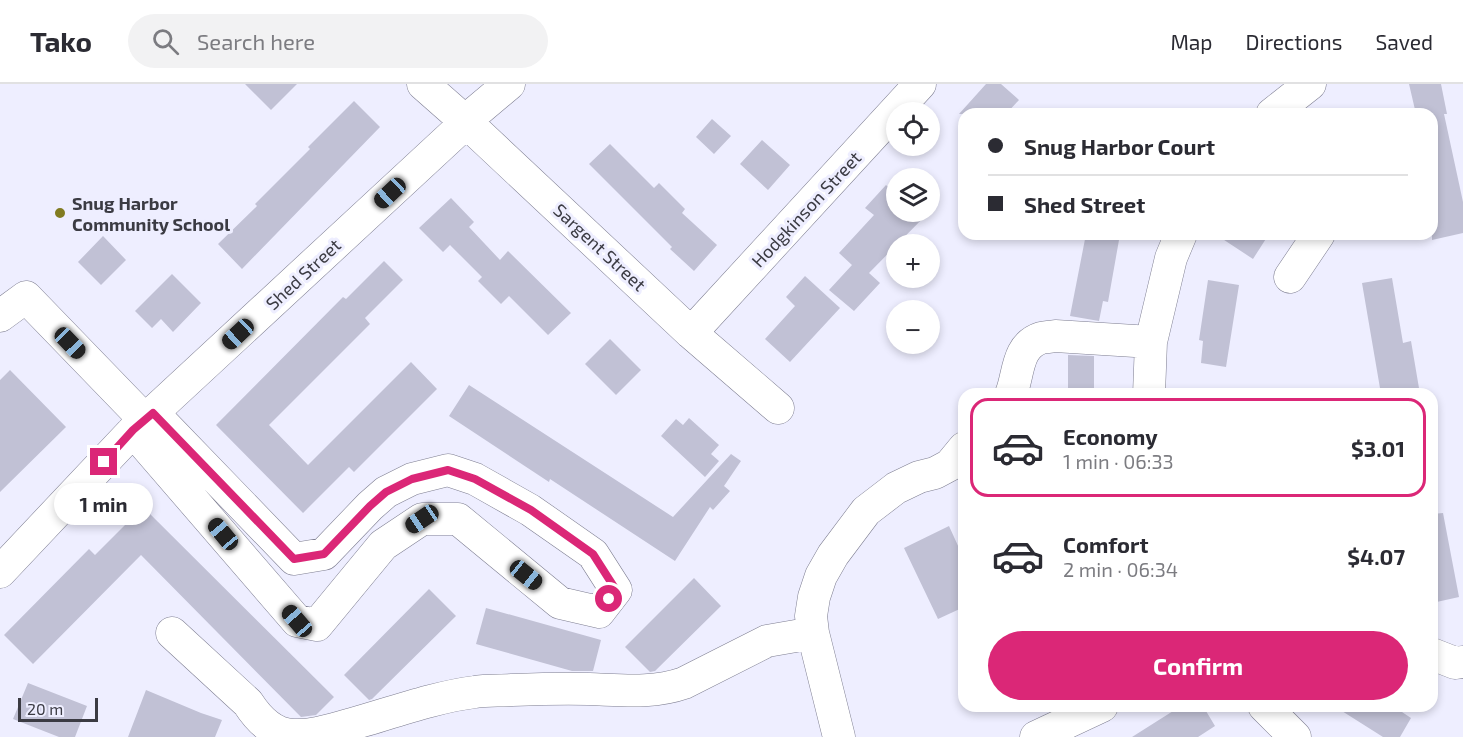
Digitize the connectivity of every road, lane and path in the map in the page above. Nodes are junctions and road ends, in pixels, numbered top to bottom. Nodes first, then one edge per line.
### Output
1 (423, 84) edge
2 (509, 84) edge
3 (920, 84) edge
4 (1310, 84) edge
5 (1280, 108) edge
6 (465, 121) junction
7 (1179, 240) edge
8 (1315, 240) edge
9 (1290, 277) dead end
10 (0, 316) edge
11 (691, 333) junction
12 (1151, 342) junction
13 (1013, 388) edge
14 (1149, 388) edge
15 (778, 408) dead end
16 (144, 421) junction
17 (958, 455) edge
18 (0, 572) edge
19 (172, 633) dead end
20 (813, 633) junction
21 (1438, 656) edge
22 (1463, 662) edge
23 (1089, 712) edge
24 (1270, 712) edge
25 (336, 733) edge
26 (839, 737) edge
27 (1036, 737) edge
28 (1295, 737) edge

1 - 6 street, Sargent Street
2 - 6 street, Shed Street
3 - 11 street, Hodgkinson Street
4 - 5 street
6 - 11 street, Sargent Street
6 - 16 street, Shed Street
7 - 12 street
8 - 9 street
10 - 16 street
11 - 15 street, Sargent Street
12 - 13 street
12 - 14 street
16 - 16 street
16 - 18 street, Shed Street
17 - 20 street
19 - 25 street
20 - 25 street
20 - 26 street
21 - 22 street
23 - 27 street
24 - 28 street

